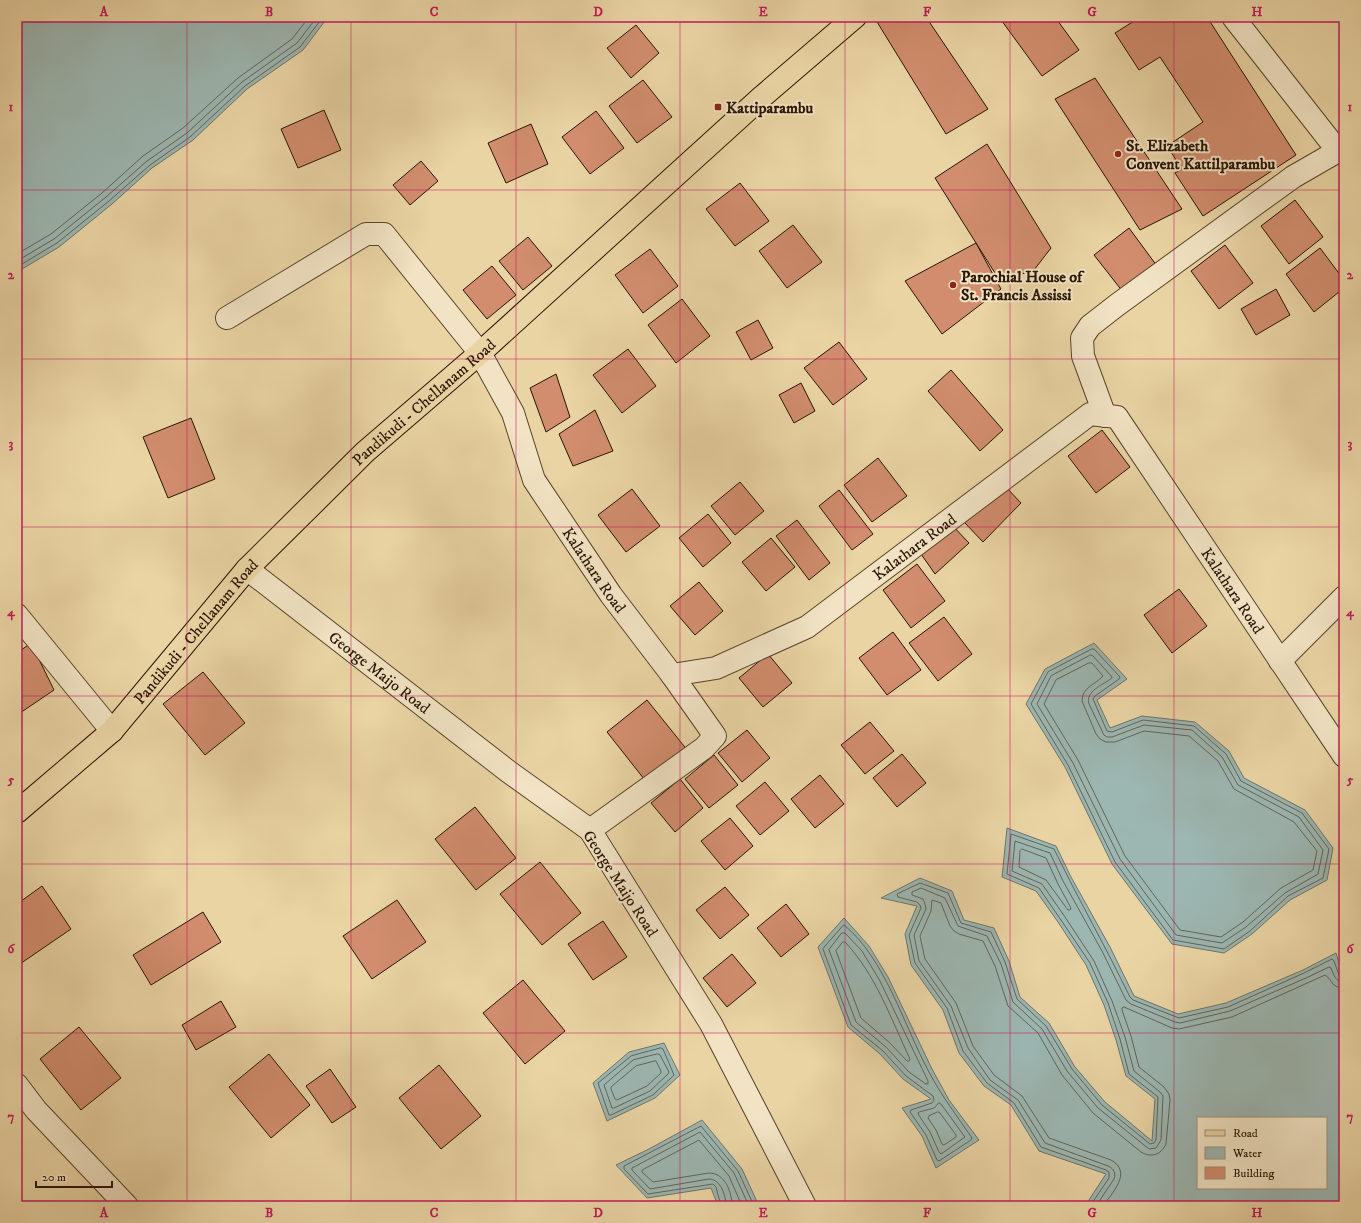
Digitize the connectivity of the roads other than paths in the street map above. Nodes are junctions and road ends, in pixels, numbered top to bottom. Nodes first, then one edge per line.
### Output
1 (855, 17) edge
2 (1233, 17) edge
3 (1342, 154) edge
4 (227, 318) dead end
5 (480, 353) junction
6 (1105, 416) junction
7 (247, 569) junction
8 (1344, 597) edge
9 (17, 616) edge
10 (1280, 661) junction
11 (672, 675) junction
12 (112, 731) junction
13 (1344, 756) edge
14 (17, 812) edge
15 (590, 830) junction
16 (17, 1085) edge
17 (127, 1206) edge
18 (805, 1206) edge

1 - 5 main road, Pandikudi - Chellanam Road
2 - 3 street
3 - 6 street
4 - 5 street, Kalathara Road
5 - 7 main road, Pandikudi - Chellanam Road
5 - 11 street, Kalathara Road
6 - 10 street, Kalathara Road
6 - 11 street, Kalathara Road
7 - 12 main road, Pandikudi - Chellanam Road
7 - 15 street, George Maijo Road
8 - 10 street
9 - 12 street
10 - 13 street, Kalathara Road
11 - 15 street
12 - 14 main road, Pandikudi - Chellanam Road
15 - 18 street, George Maijo Road
16 - 17 street

